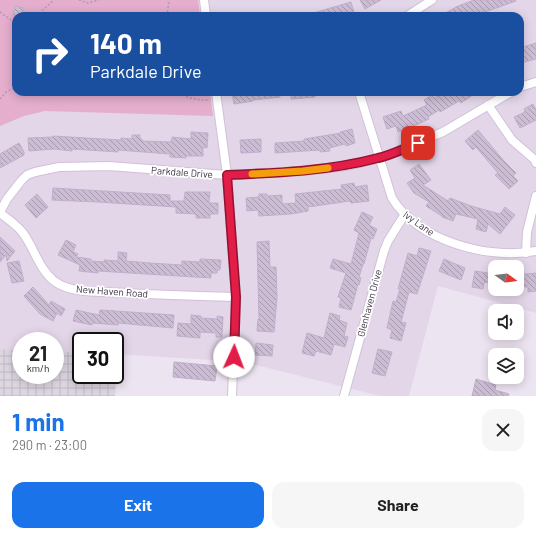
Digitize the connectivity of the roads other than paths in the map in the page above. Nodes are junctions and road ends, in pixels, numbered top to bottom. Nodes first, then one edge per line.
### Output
1 (204, 0) edge
2 (432, 0) edge
3 (206, 12) edge
4 (413, 12) edge
5 (536, 82) edge
6 (524, 86) edge
7 (217, 96) edge
8 (360, 96) edge
9 (504, 96) edge
10 (488, 105) junction
11 (380, 158) junction
12 (536, 163) edge
13 (227, 175) junction
14 (536, 196) edge
15 (0, 213) edge
16 (405, 214) junction
17 (536, 251) edge
18 (526, 253) junction
19 (236, 297) junction
20 (232, 396) edge
21 (344, 396) edge

1 - 3 street
2 - 4 street
5 - 6 street
7 - 13 street
8 - 11 street, Ivy Lane
9 - 10 street, Parkdale Drive
10 - 11 street, Parkdale Drive
10 - 12 street
11 - 13 street, Parkdale Drive
11 - 16 street, Ivy Lane
13 - 15 street, Parkdale Drive
13 - 19 street
14 - 18 street
15 - 19 street, New Haven Road
16 - 18 street, Ivy Lane
16 - 21 street, Glenhaven Drive
17 - 18 street, Ivy Lane
19 - 20 street

